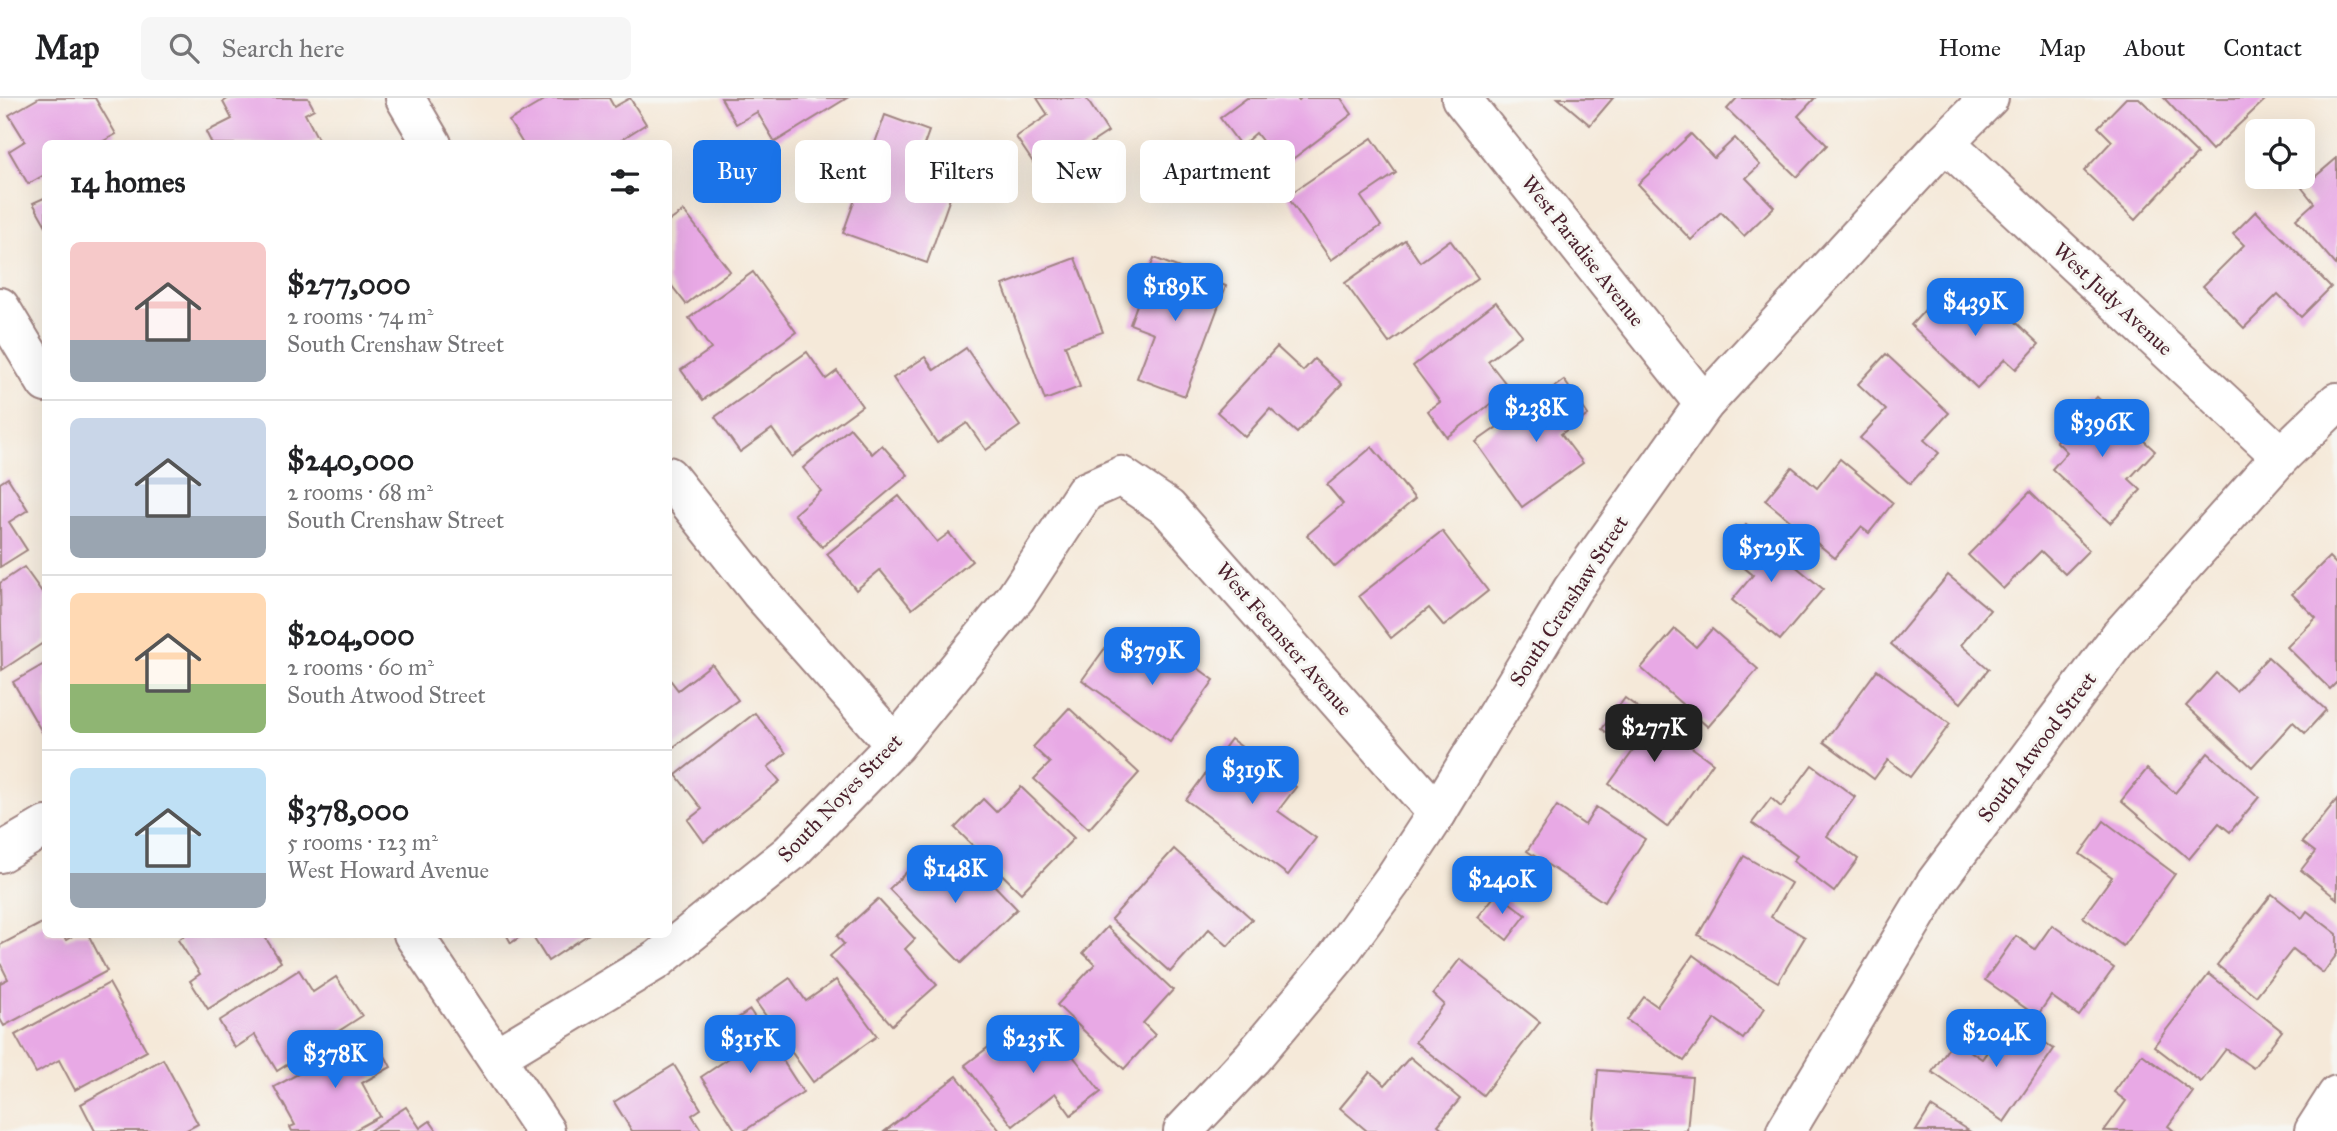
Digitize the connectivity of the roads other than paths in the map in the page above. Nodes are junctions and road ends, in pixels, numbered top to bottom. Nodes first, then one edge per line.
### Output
1 (405, 98) edge
2 (1461, 98) edge
3 (1989, 98) edge
4 (430, 140) edge
5 (1945, 142) junction
6 (0, 307) edge
7 (42, 376) edge
8 (2337, 402) edge
9 (1704, 404) junction
10 (2281, 456) junction
11 (1121, 476) joint
12 (672, 481) edge
13 (895, 745) junction
14 (1437, 813) junction
15 (42, 828) edge
16 (0, 853) edge
17 (416, 938) edge
18 (496, 1057) junction
19 (2337, 1094) edge
20 (545, 1131) edge
21 (1183, 1131) edge
22 (1786, 1131) edge
23 (2314, 1131) edge

1 - 4 street
2 - 9 street, West Paradise Avenue
3 - 5 street, South Crenshaw Street
5 - 9 street, South Crenshaw Street
5 - 10 street, West Judy Avenue
6 - 7 street
8 - 10 street, South Atwood Street
9 - 14 street, South Crenshaw Street
10 - 22 street, South Atwood Street
11 - 13 street, South Noyes Street
11 - 14 street, West Feemster Avenue
12 - 13 street
13 - 18 street, South Noyes Street
14 - 21 street, South Crenshaw Street
15 - 16 street
17 - 18 street
18 - 20 street
19 - 23 street

